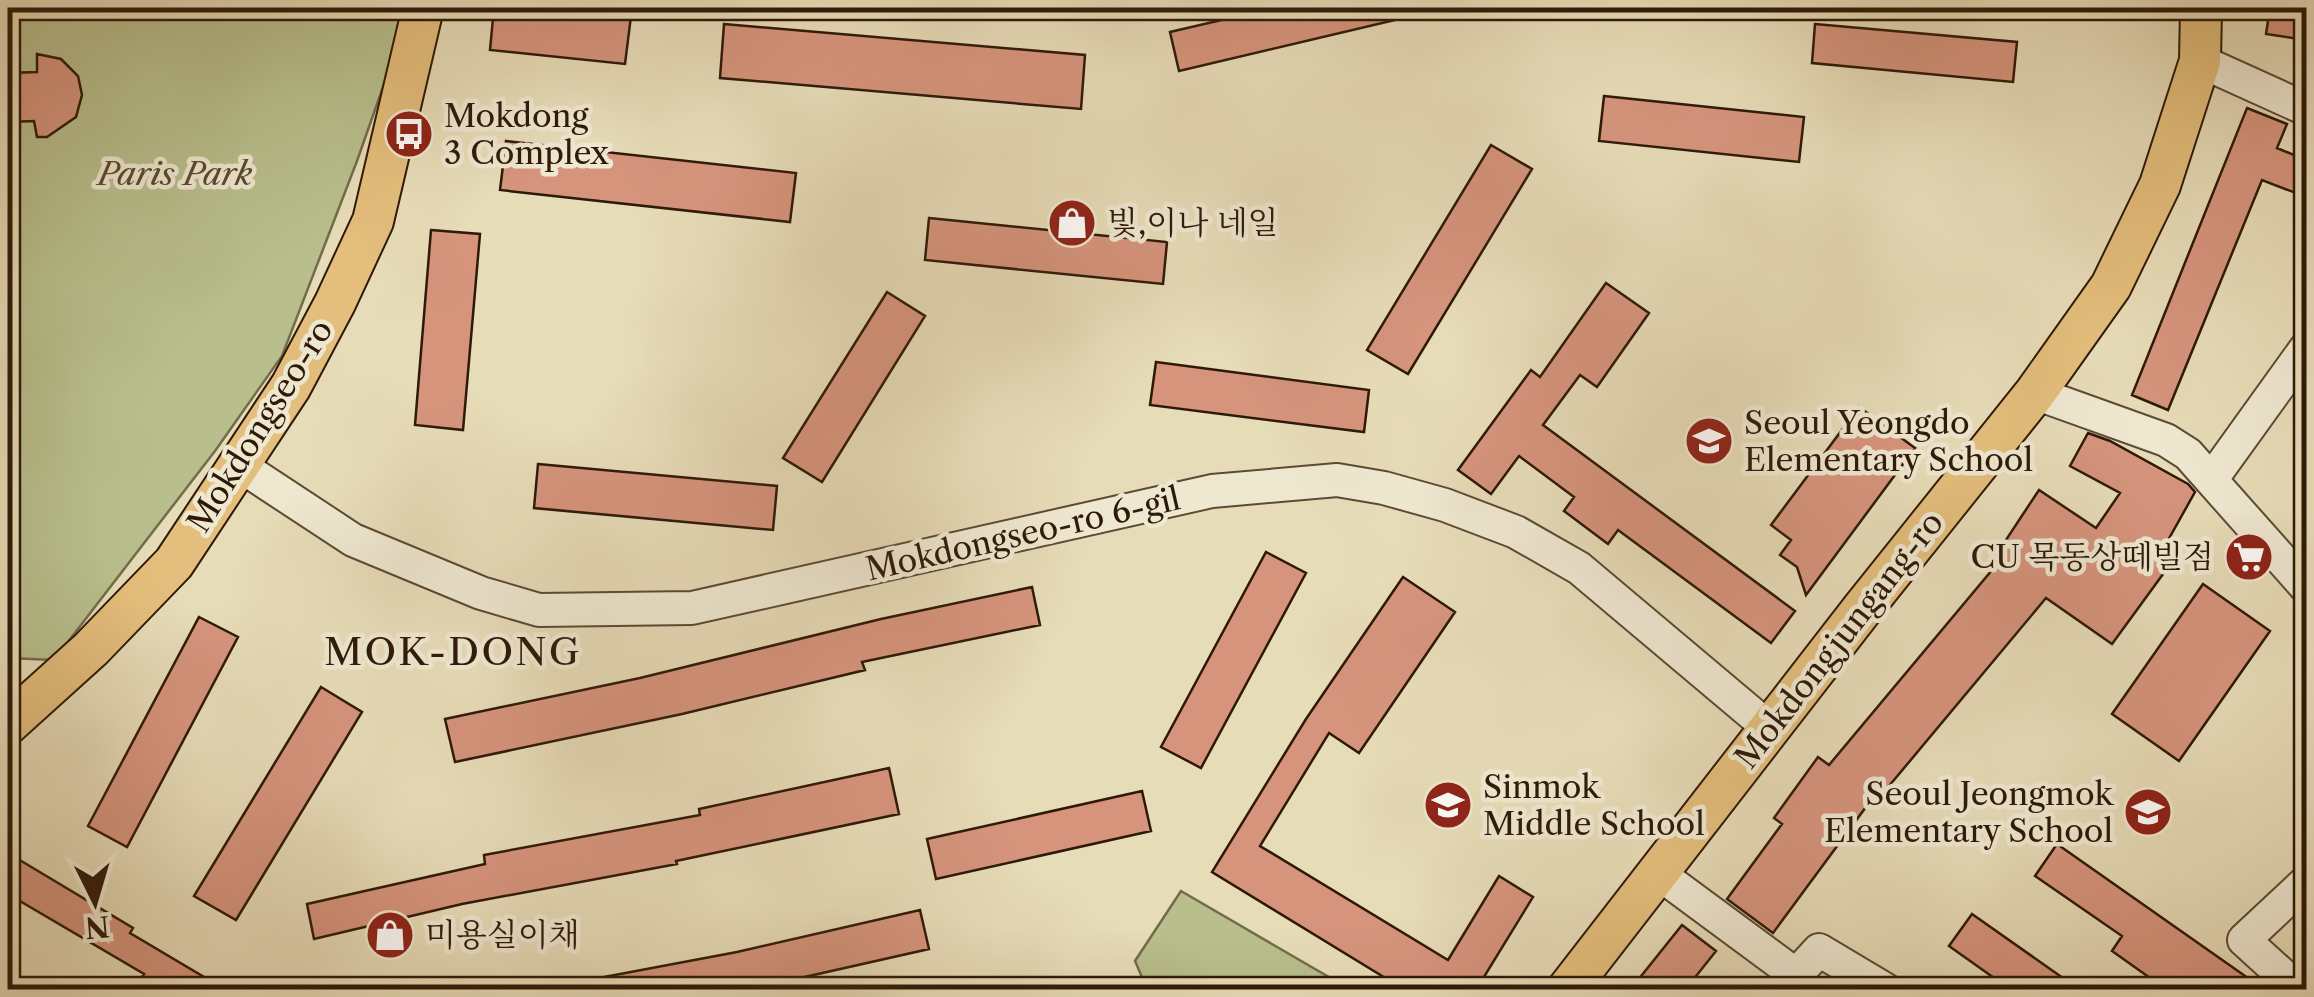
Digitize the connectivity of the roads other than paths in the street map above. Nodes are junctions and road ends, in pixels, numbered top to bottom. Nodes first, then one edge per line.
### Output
1 (423, 8) edge
2 (2202, 8) edge
3 (2200, 61) junction
4 (2306, 109) edge
5 (2306, 348) edge
6 (2034, 393) junction
7 (239, 465) junction
8 (2211, 480) junction
9 (2306, 587) edge
10 (8, 723) edge
11 (1770, 728) junction
12 (1658, 873) junction
13 (2306, 882) edge
14 (1792, 982) edge
15 (1566, 990) edge
16 (1886, 990) edge
17 (2299, 990) edge

1 - 7 main road, Mokdongseo-ro
2 - 3 main road, Mokdongjungang-ro
3 - 4 street
3 - 6 main road, Mokdongjungang-ro
5 - 8 street
6 - 8 street
6 - 11 main road, Mokdongjungang-ro
7 - 10 main road, Mokdongseo-ro
7 - 11 street, Mokdongseo-ro 6-gil
8 - 9 street
11 - 12 main road, Mokdongjungang-ro
12 - 14 street
12 - 15 main road, Mokdongjungang-ro
13 - 17 street
14 - 16 street

